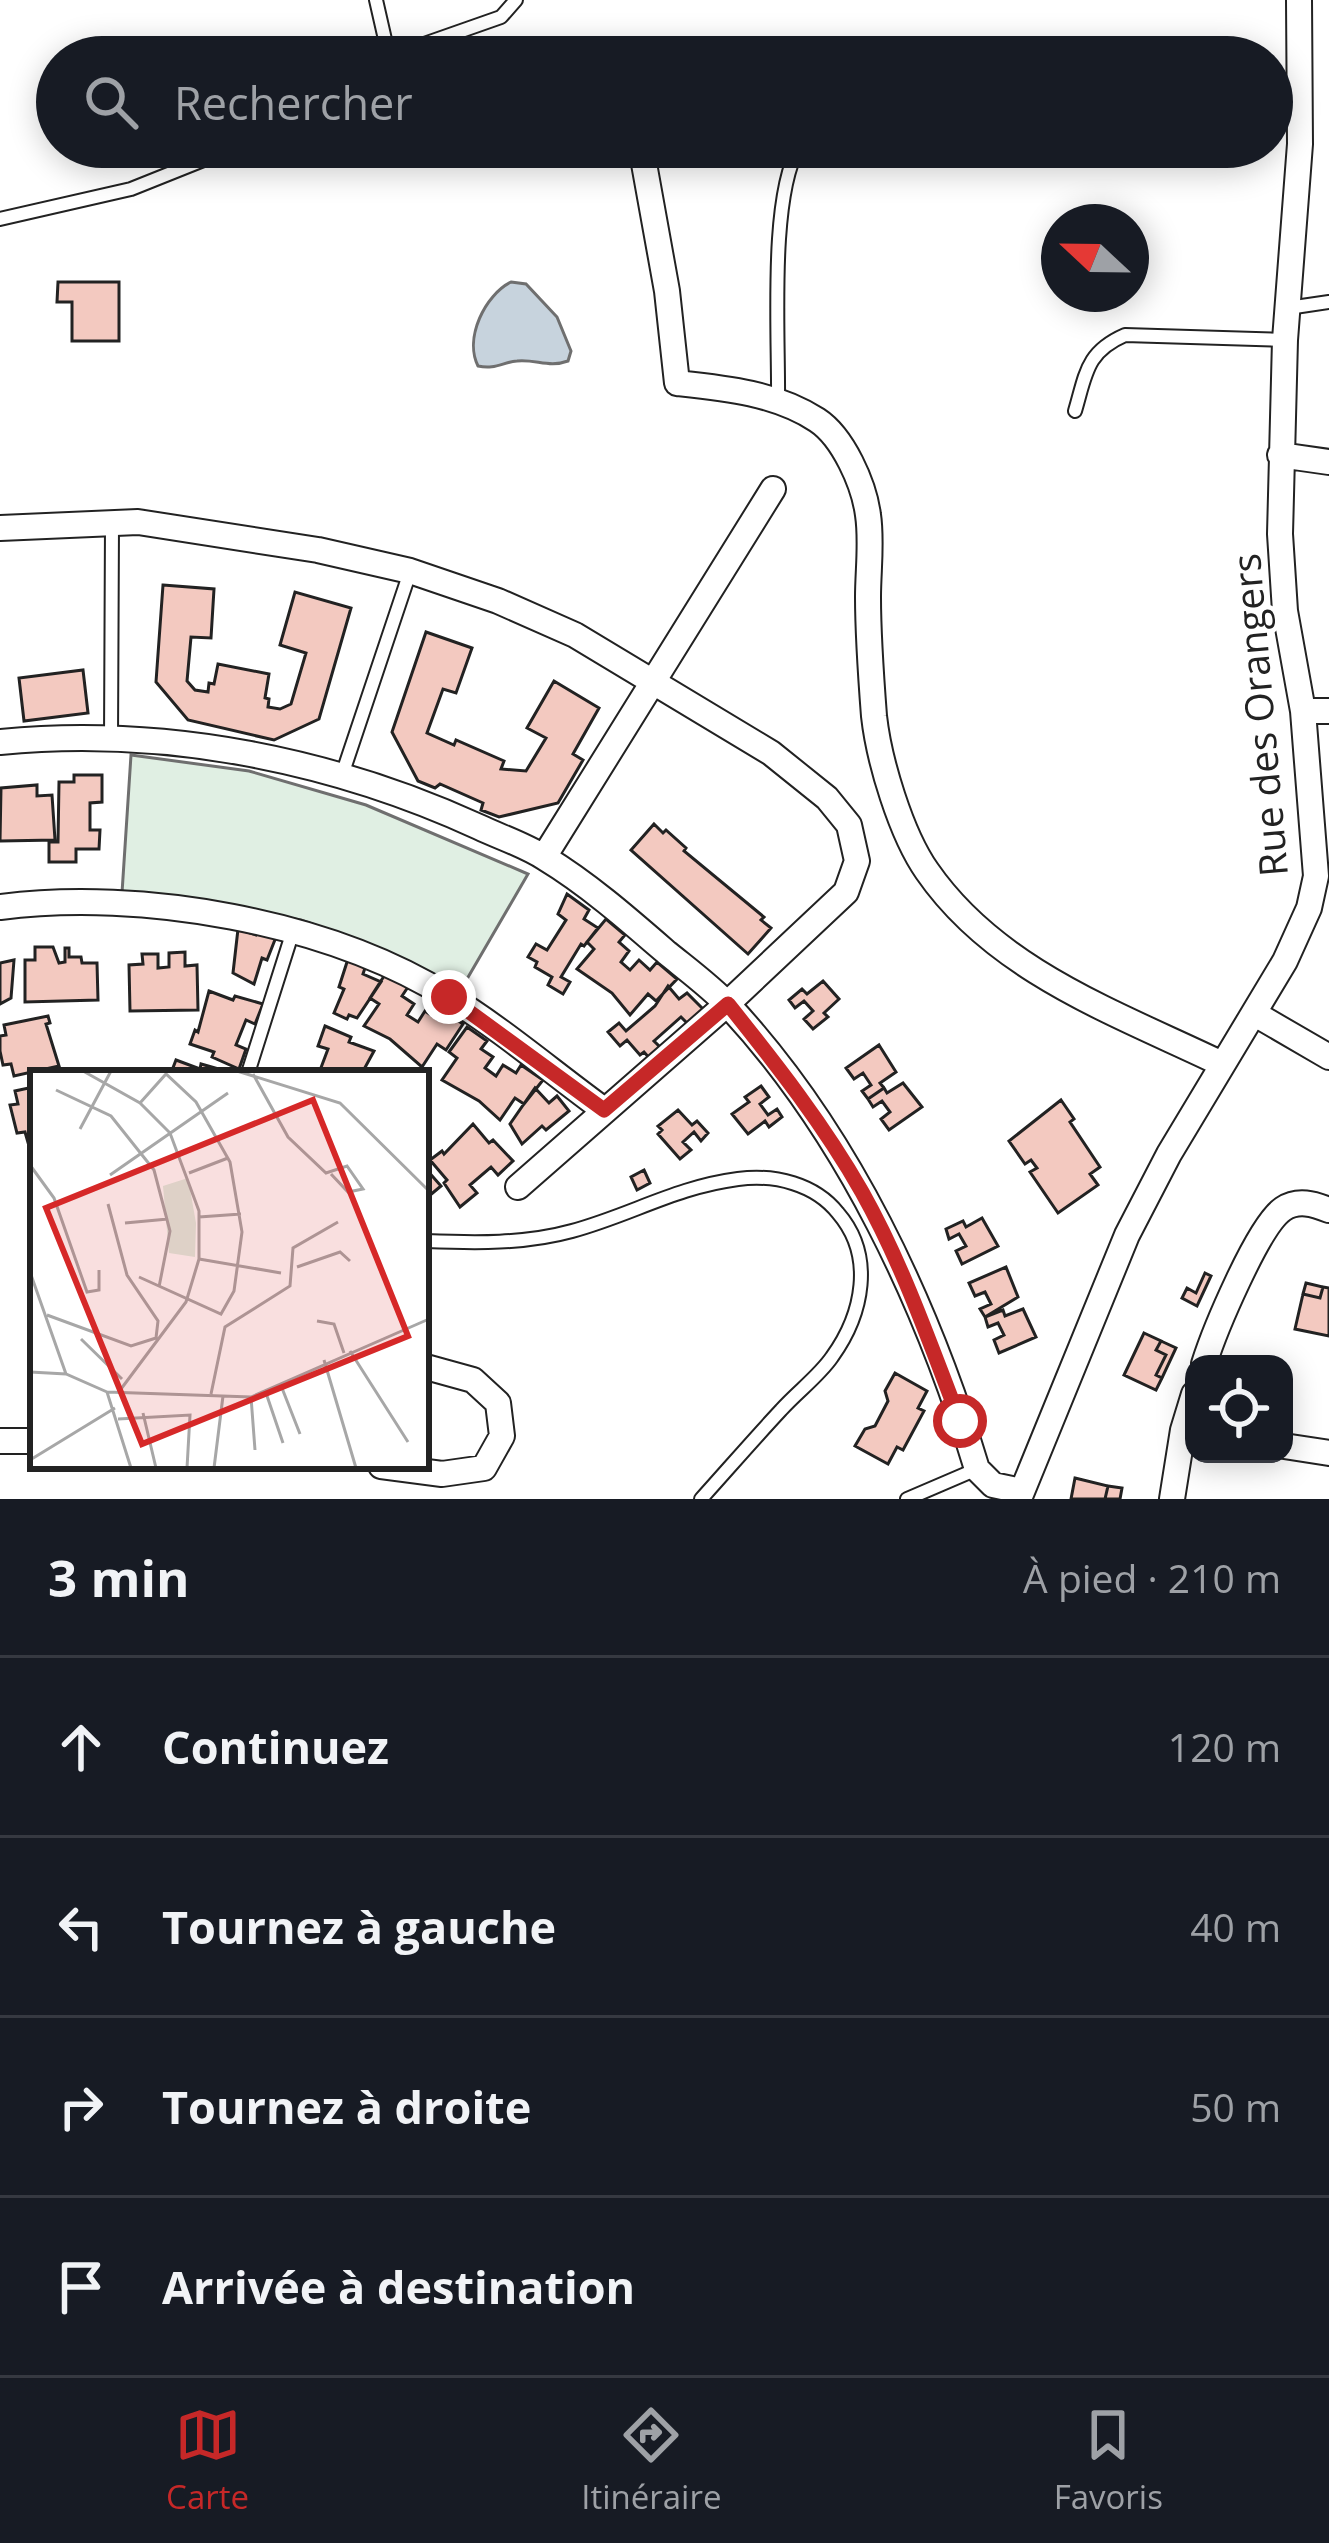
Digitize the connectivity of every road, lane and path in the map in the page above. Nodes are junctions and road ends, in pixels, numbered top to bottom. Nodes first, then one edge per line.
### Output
1 (376, 0) edge
2 (517, 0) edge
3 (1299, 0) edge
4 (385, 36) edge
5 (447, 36) edge
6 (184, 168) edge
7 (645, 168) edge
8 (788, 168) edge
9 (0, 219) edge
10 (1329, 302) edge
11 (1288, 308) junction
12 (1285, 340) junction
13 (778, 400) junction
14 (1075, 411) dead end
15 (1280, 455) junction
16 (1329, 462) edge
17 (773, 489) dead end
18 (112, 524) junction
19 (0, 528) edge
20 (410, 571) junction
21 (655, 680) junction
22 (1316, 711) edge
23 (111, 740) junction
24 (0, 742) edge
25 (342, 776) junction
26 (1320, 799) edge
27 (544, 857) junction
28 (1322, 877) edge
29 (0, 907) edge
30 (293, 930) junction
31 (728, 1004) junction
32 (1255, 1014) junction
33 (1329, 1057) edge
34 (1222, 1064) junction
35 (249, 1070) edge
36 (604, 1110) junction
37 (518, 1186) dead end
38 (1329, 1210) edge
39 (429, 1241) edge
40 (1208, 1355) edge
41 (429, 1368) edge
42 (30, 1441) edge
43 (0, 1442) edge
44 (1185, 1444) edge
45 (1293, 1447) edge
46 (1329, 1453) edge
47 (404, 1469) edge
48 (977, 1469) junction
49 (1020, 1495) edge
50 (701, 1499) edge
51 (907, 1499) edge
52 (1172, 1499) edge

1 - 4 lane
2 - 5 lane
3 - 11 street, Rue des Orangers
6 - 9 lane
7 - 13 street
8 - 13 lane
10 - 11 lane
11 - 12 street, Rue des Orangers
12 - 14 lane
12 - 15 street, Rue des Orangers
13 - 34 street
15 - 16 street
15 - 22 street, Rue des Orangers
17 - 21 street
18 - 19 street
18 - 20 street
18 - 23 lane
20 - 21 street
20 - 25 lane
21 - 27 street
21 - 31 street
22 - 26 street, Rue des Orangers
23 - 24 street
23 - 25 street
25 - 27 street
26 - 28 street, Rue des Orangers
27 - 31 street
28 - 32 street, Rue des Orangers
29 - 30 street
30 - 35 lane
30 - 36 street
31 - 36 street
31 - 48 street
32 - 33 street
32 - 34 street, Rue des Orangers
34 - 49 street, Rue des Orangers
36 - 37 street
38 - 40 street
39 - 50 lane
41 - 47 street
42 - 43 street
44 - 52 street
45 - 46 street
48 - 49 street
48 - 51 lane

